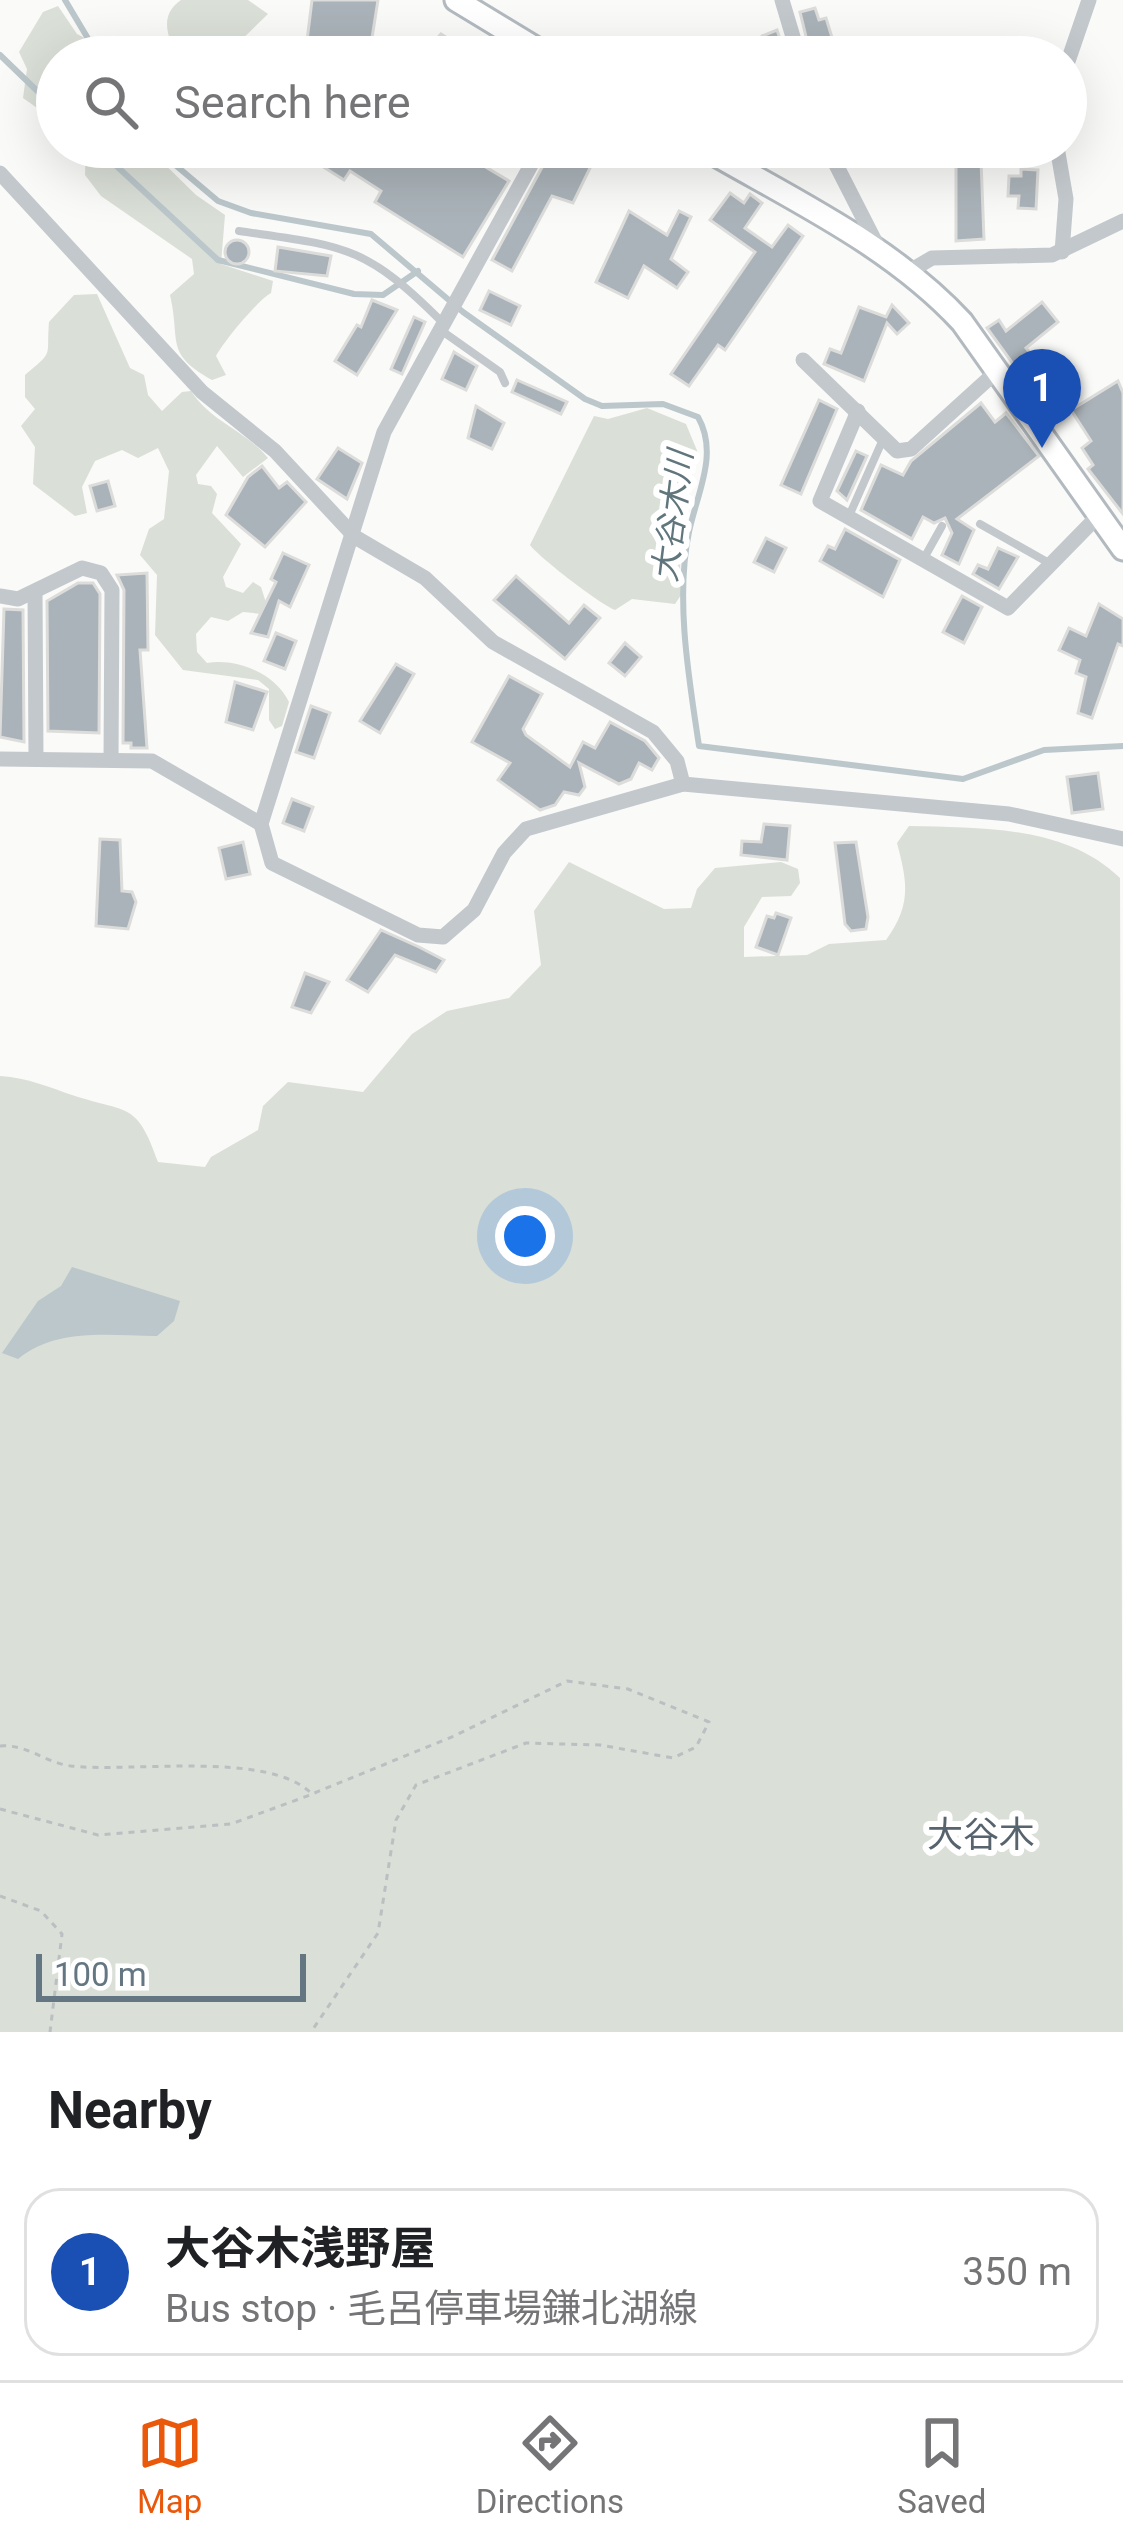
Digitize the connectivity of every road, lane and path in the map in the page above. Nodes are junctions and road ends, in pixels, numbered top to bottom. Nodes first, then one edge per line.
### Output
1 (456, 0) edge
2 (782, 0) edge
3 (1089, 0) edge
4 (515, 36) edge
5 (793, 36) edge
6 (1077, 36) edge
7 (529, 168) edge
8 (738, 168) edge
9 (838, 168) edge
10 (1061, 168) edge
11 (0, 173) edge
12 (1123, 221) edge
13 (239, 231) dead end
14 (880, 252) junction
15 (1062, 252) junction
16 (908, 272) junction
17 (442, 320) junction
18 (803, 360) dead end
19 (996, 372) junction
20 (505, 382) dead end
21 (859, 411) junction
22 (884, 437) junction
23 (1099, 515) junction
24 (848, 518) junction
25 (980, 524) dead end
26 (942, 526) dead end
27 (355, 537) junction
28 (1123, 549) edge
29 (923, 560) junction
30 (1050, 564) junction
31 (34, 592) junction
32 (0, 596) edge
33 (36, 758) junction
34 (0, 759) edge
35 (111, 760) junction
36 (682, 784) junction
37 (261, 824) junction
38 (1123, 839) edge
39 (0, 1746) edge
40 (312, 1794) junction
41 (0, 1809) edge
42 (0, 1896) edge
43 (50, 2032) edge
44 (310, 2032) edge

1 - 4 main road
2 - 5 street
3 - 6 street
7 - 17 street
8 - 14 main road
9 - 14 street
10 - 15 street
11 - 27 street
12 - 15 street
13 - 17 lane
14 - 16 main road
15 - 16 street
16 - 19 main road
17 - 20 lane
17 - 27 street
18 - 21 street
19 - 22 street
19 - 23 main road
21 - 22 street
21 - 24 street
22 - 24 lane
23 - 28 main road
23 - 30 street
24 - 29 street
25 - 30 lane
26 - 29 lane
27 - 36 street
27 - 37 street
29 - 30 street
31 - 32 street
31 - 33 street
31 - 35 street
33 - 34 street
33 - 35 street
35 - 37 street
36 - 37 street
36 - 38 street
39 - 40 path
40 - 41 path
40 - 44 path
42 - 43 path

